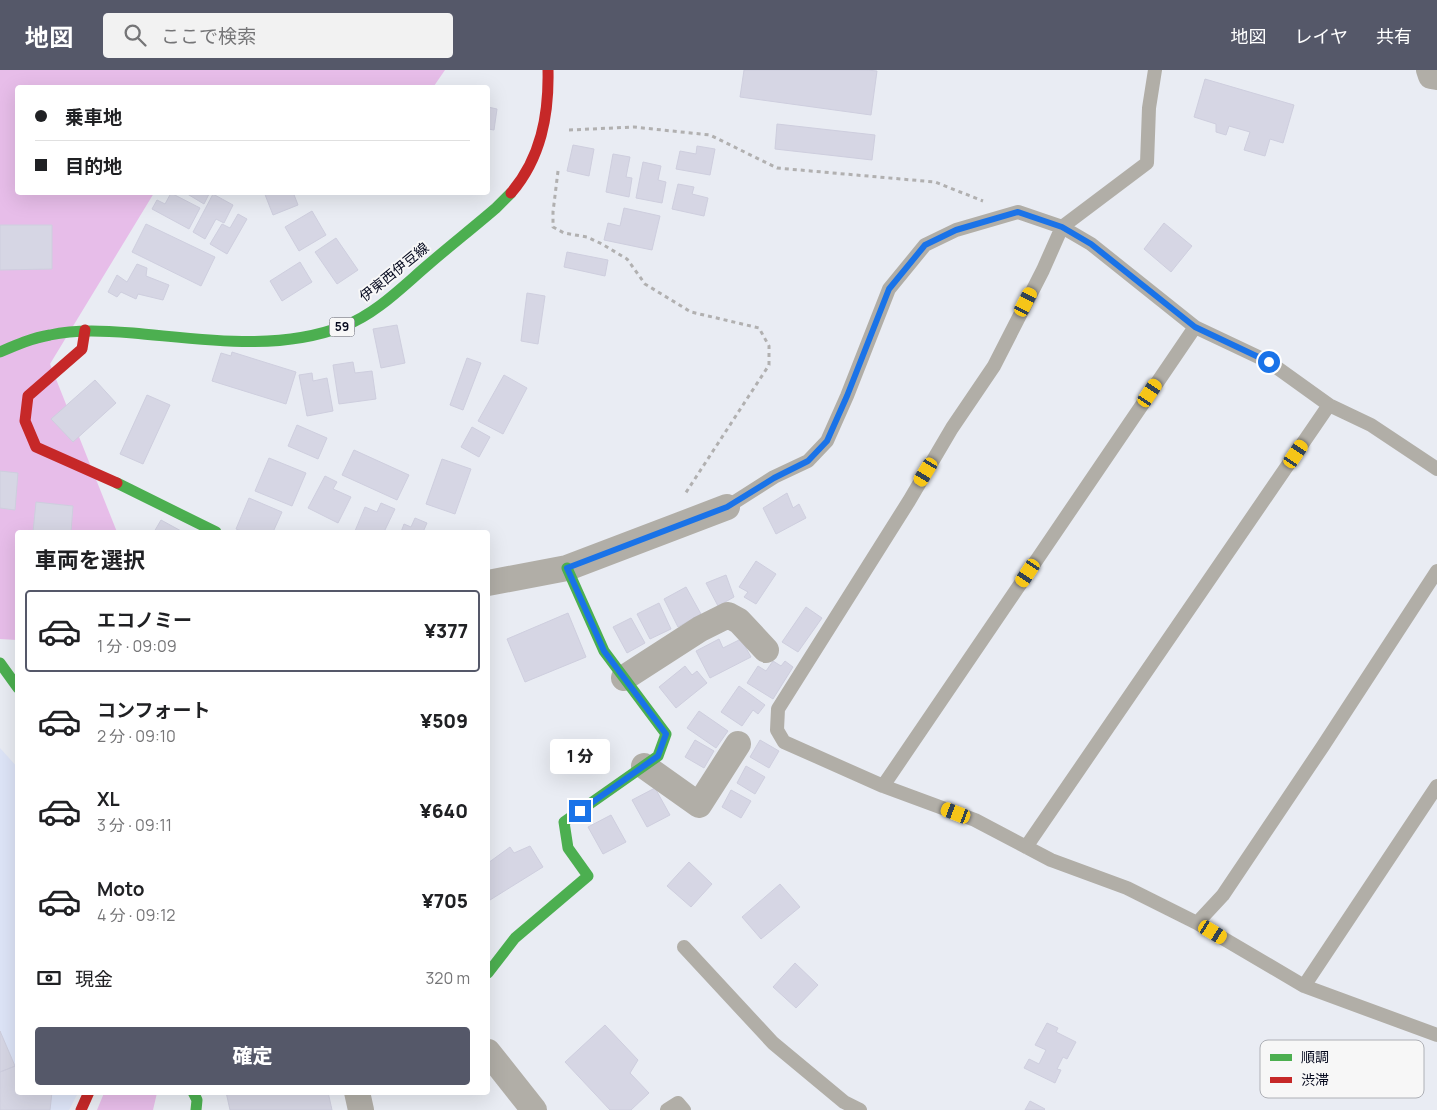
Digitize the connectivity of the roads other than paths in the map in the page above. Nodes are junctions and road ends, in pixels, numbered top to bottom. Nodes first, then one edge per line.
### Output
1 (548, 70) edge
2 (1155, 70) edge
3 (1429, 70) edge
4 (1437, 78) edge
5 (1062, 227) junction
6 (1195, 327) junction
7 (86, 330) junction
8 (0, 352) edge
9 (1330, 405) junction
10 (1437, 469) edge
11 (727, 507) joint
12 (212, 530) edge
13 (567, 568) junction
14 (1437, 571) edge
15 (490, 583) edge
16 (766, 650) dead end
17 (0, 663) edge
18 (624, 678) junction
19 (15, 684) edge
20 (738, 744) dead end
21 (644, 766) junction
22 (883, 786) junction
23 (1437, 786) edge
24 (1026, 847) junction
25 (1198, 923) junction
26 (684, 947) dead end
27 (490, 970) edge
28 (1304, 986) junction
29 (1437, 1035) edge
30 (490, 1055) edge
31 (88, 1095) edge
32 (194, 1095) edge
33 (358, 1095) edge
34 (82, 1110) edge
35 (196, 1110) edge
36 (361, 1110) edge
37 (534, 1110) edge
38 (667, 1110) edge
39 (684, 1110) edge
40 (860, 1110) edge

1 - 7 street, 伊東西伊豆線 / 59
2 - 5 lane
3 - 4 street
5 - 6 lane
5 - 11 lane
5 - 22 lane
6 - 9 lane
6 - 22 lane
7 - 8 street, 伊東西伊豆線 / 59
7 - 12 street
9 - 10 lane
9 - 24 lane
11 - 13 street
13 - 15 street
13 - 18 street
14 - 25 lane
16 - 18 street
17 - 19 street
18 - 21 street
20 - 21 street
21 - 27 street
22 - 24 lane
23 - 28 lane
24 - 25 lane
25 - 28 lane
26 - 40 lane
28 - 29 lane
30 - 37 street
31 - 34 street
32 - 35 street
33 - 36 street
38 - 39 lane

